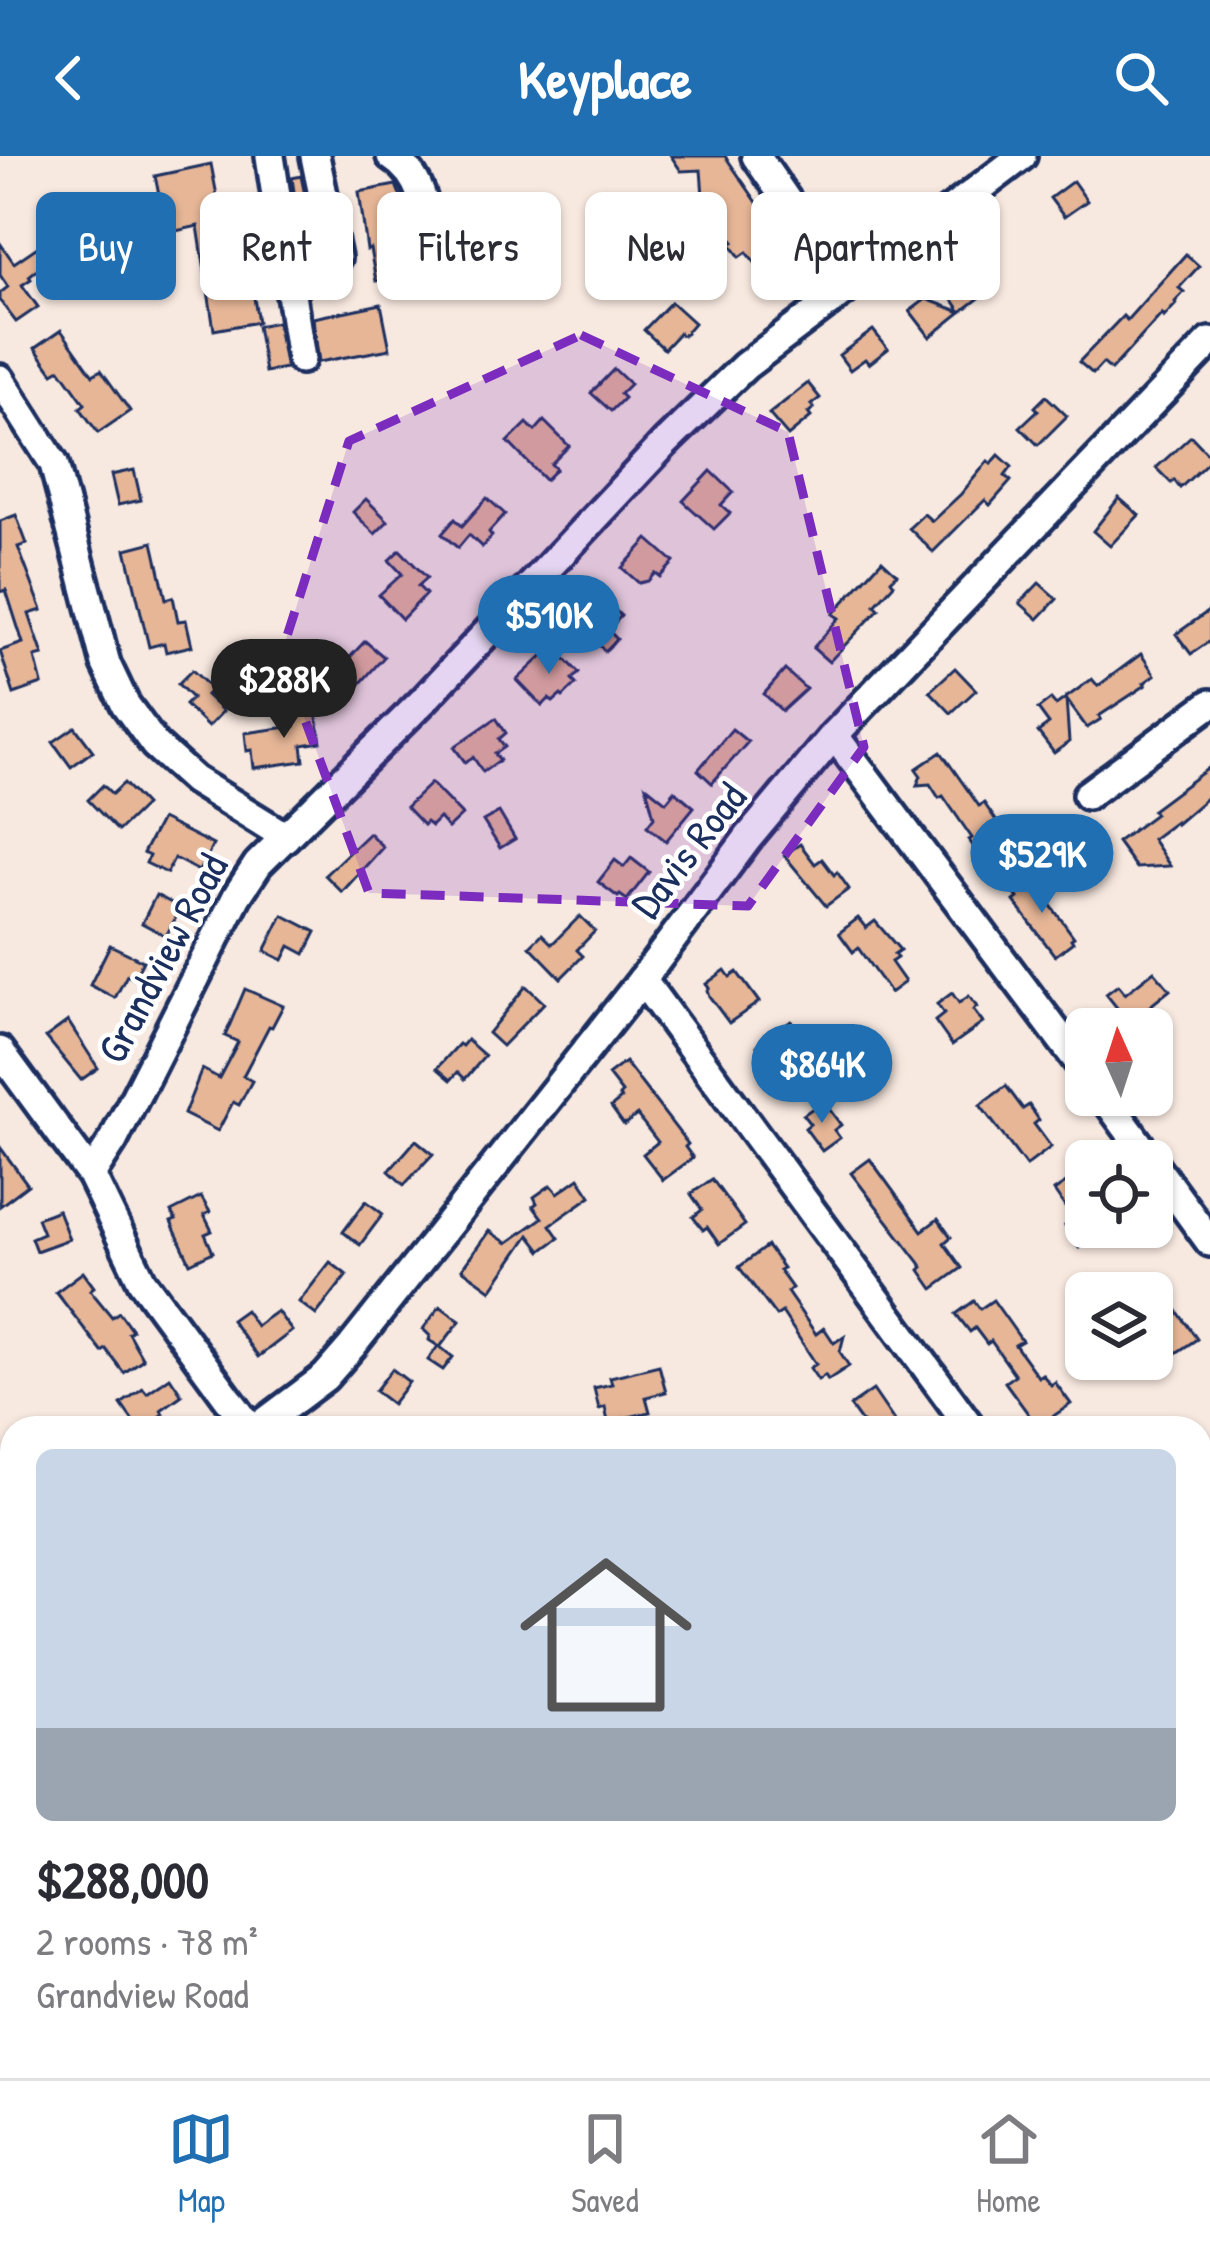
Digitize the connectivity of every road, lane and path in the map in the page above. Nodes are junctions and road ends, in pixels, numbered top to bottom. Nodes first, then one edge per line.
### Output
1 (311, 156) edge
2 (391, 156) edge
3 (756, 156) edge
4 (1022, 156) edge
5 (271, 158) edge
6 (276, 192) edge
7 (320, 192) edge
8 (421, 192) edge
9 (781, 192) edge
10 (292, 300) edge
11 (1210, 342) edge
12 (301, 359) dead end
13 (0, 379) edge
14 (1210, 704) edge
15 (834, 736) junction
16 (1087, 795) dead end
17 (286, 837) junction
18 (642, 980) junction
19 (1065, 1044) edge
20 (0, 1051) edge
21 (1118, 1116) edge
22 (91, 1175) junction
23 (1210, 1242) edge
24 (245, 1416) edge
25 (271, 1416) edge
26 (962, 1416) edge

1 - 5 street
1 - 7 street
2 - 8 street
3 - 9 street
4 - 17 street, Grandview Road
5 - 6 street
10 - 12 street
11 - 15 street, Davis Road
13 - 17 street
14 - 16 street
15 - 18 street, Davis Road
15 - 19 street
17 - 22 street, Grandview Road
18 - 25 street, Davis Road
18 - 26 street
20 - 22 street
21 - 23 street
22 - 24 street

